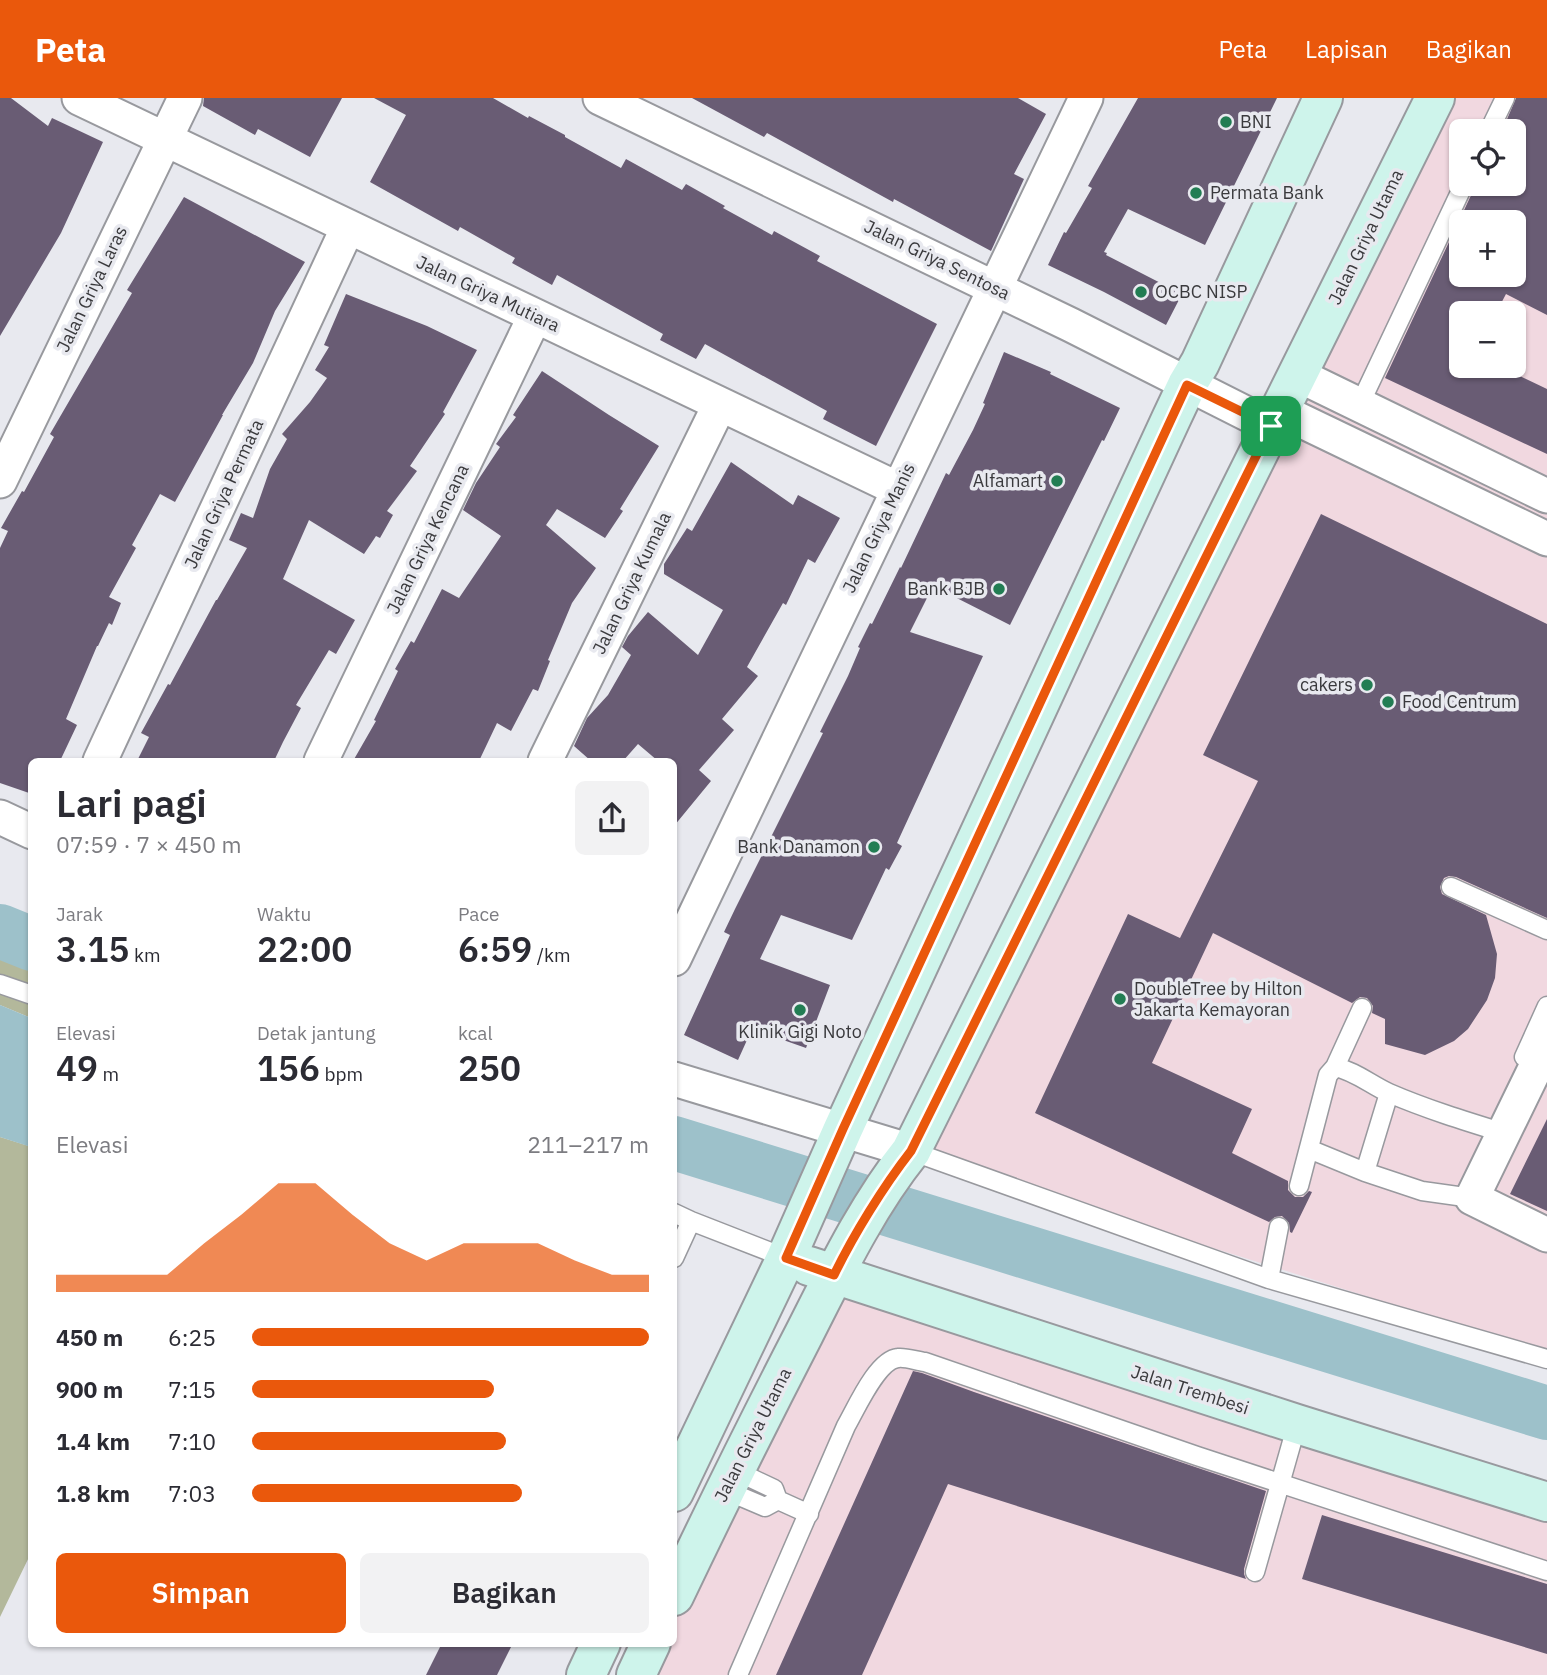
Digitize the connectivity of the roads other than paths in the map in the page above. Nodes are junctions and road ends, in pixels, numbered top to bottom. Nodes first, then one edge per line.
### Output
1 (79, 98) edge
2 (184, 98) edge
3 (600, 98) edge
4 (1086, 98) edge
5 (1323, 98) edge
6 (1435, 98) edge
7 (1504, 98) edge
8 (1494, 119) edge
9 (165, 139) junction
10 (1458, 196) edge
11 (348, 227) junction
12 (994, 288) junction
13 (535, 316) junction
14 (1298, 375) junction
15 (1187, 385) junction
16 (720, 404) junction
17 (1359, 406) junction
18 (1275, 418) junction
19 (0, 481) edge
20 (898, 489) junction
21 (1547, 496) edge
22 (1547, 539) edge
23 (101, 758) edge
24 (322, 758) edge
25 (546, 758) edge
26 (0, 817) edge
27 (28, 830) edge
28 (1451, 887) dead end
29 (1547, 930) edge
30 (677, 953) edge
31 (0, 984) edge
32 (28, 994) edge
33 (1547, 1006) edge
34 (1362, 1008) dead end
35 (1547, 1044) edge
36 (1335, 1067) junction
37 (1514, 1077) dead end
38 (677, 1080) edge
39 (1389, 1093) junction
40 (1504, 1133) junction
41 (839, 1138) junction
42 (1309, 1149) junction
43 (903, 1161) junction
44 (1365, 1172) junction
45 (1298, 1186) dead end
46 (1472, 1198) junction
47 (677, 1214) edge
48 (691, 1221) junction
49 (1279, 1227) dead end
50 (1547, 1235) edge
51 (677, 1251) edge
52 (788, 1252) junction
53 (838, 1267) junction
54 (1269, 1279) junction
55 (1547, 1359) edge
56 (1297, 1424) junction
57 (729, 1480) junction
58 (1281, 1483) junction
59 (677, 1486) edge
60 (1547, 1502) edge
61 (809, 1514) junction
62 (1547, 1571) edge
63 (1255, 1572) dead end
64 (677, 1590) edge
65 (599, 1647) edge
66 (649, 1647) edge
67 (586, 1675) edge
68 (636, 1675) edge
69 (738, 1675) edge

1 - 9 street, Jalan Griya Mutiara
2 - 9 street, Jalan Griya Laras
3 - 12 street, Jalan Griya Sentosa
4 - 12 street, Jalan Griya Manis
5 - 15 main road
6 - 14 main road, Jalan Griya Utama
7 - 8 lane
9 - 11 street, Jalan Griya Mutiara
9 - 19 street, Jalan Griya Laras
10 - 17 lane
11 - 13 street, Jalan Griya Mutiara
11 - 23 street, Jalan Griya Permata
12 - 15 street, Jalan Griya Sentosa
12 - 20 street, Jalan Griya Manis
13 - 16 street, Jalan Griya Mutiara
13 - 24 street, Jalan Griya Kencana
14 - 17 street
14 - 18 main road, Jalan Griya Utama
15 - 18 street, Jalan Griya Sentosa
15 - 41 main road
16 - 20 street, Jalan Griya Mutiara
16 - 25 street, Jalan Griya Kumala
17 - 21 street
18 - 22 street
18 - 43 main road, Jalan Griya Utama
20 - 30 street, Jalan Griya Manis
26 - 27 street
28 - 29 lane
31 - 32 lane
33 - 37 lane
34 - 36 lane
35 - 40 street
36 - 39 lane
36 - 42 lane
38 - 41 street
39 - 40 lane
39 - 44 lane
40 - 46 street
41 - 43 street
41 - 52 main road
42 - 44 lane
42 - 45 lane
43 - 53 main road, Jalan Griya Utama
43 - 54 lane
44 - 46 lane
46 - 50 street
47 - 48 lane
48 - 51 lane
48 - 52 lane
49 - 54 lane
52 - 53 main road
52 - 59 main road
53 - 56 main road, Jalan Trembesi
53 - 57 main road, Jalan Griya Utama
54 - 55 lane
56 - 58 lane
56 - 60 main road, Jalan Trembesi
57 - 61 lane
57 - 64 main road, Jalan Griya Utama
58 - 61 lane
58 - 62 lane
58 - 63 lane
61 - 69 lane
65 - 67 main road
66 - 68 main road

